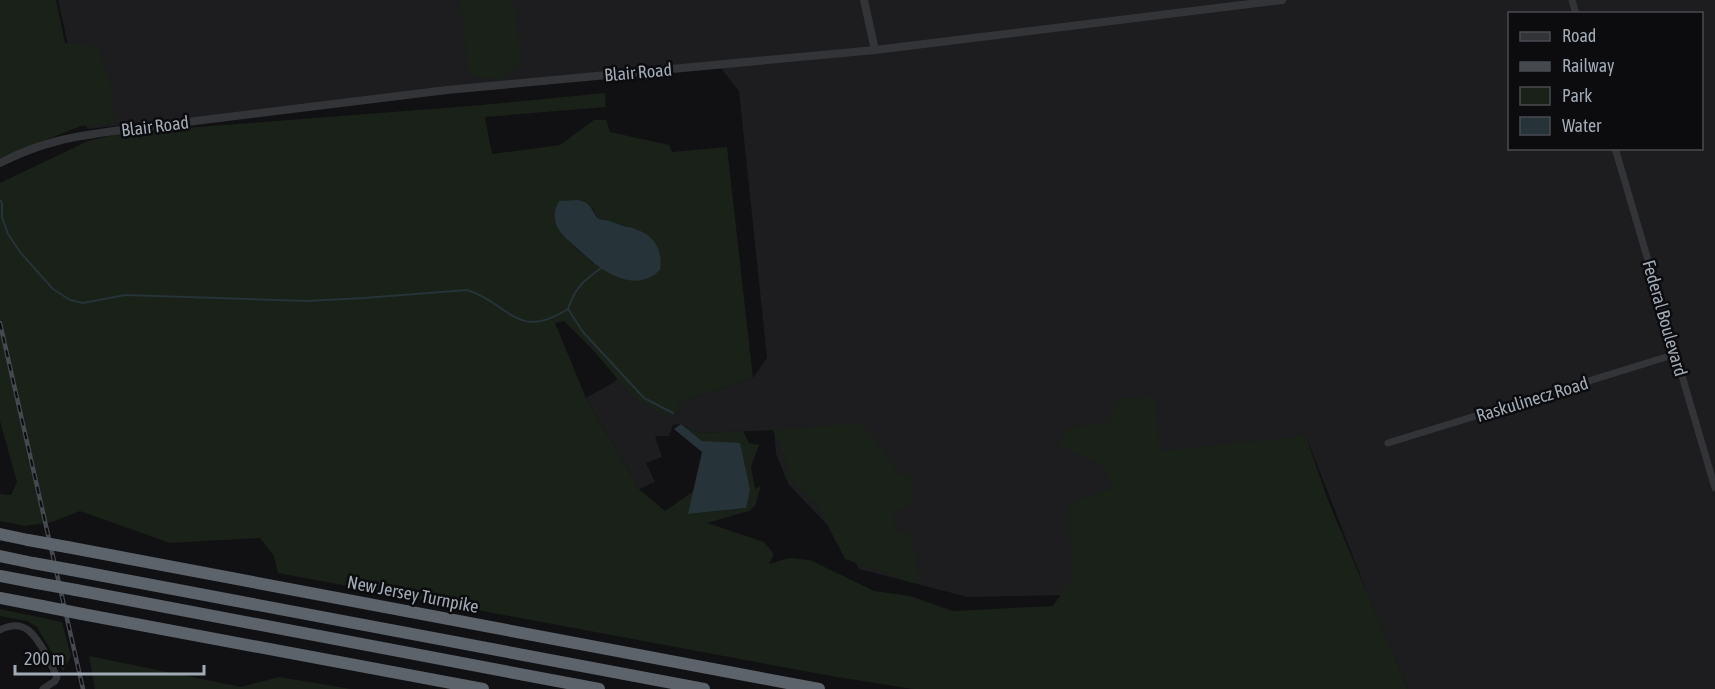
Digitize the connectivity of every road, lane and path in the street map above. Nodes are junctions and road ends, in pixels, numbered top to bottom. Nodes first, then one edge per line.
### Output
1 (864, 0) edge
2 (1282, 0) edge
3 (876, 50) junction
4 (1616, 150) edge
5 (0, 163) edge
6 (1676, 354) junction
7 (1388, 443) dead end
8 (1715, 488) edge
9 (0, 534) edge
10 (0, 556) edge
11 (0, 576) edge
12 (0, 598) edge
13 (0, 630) edge
14 (43, 689) edge
15 (483, 689) edge
16 (598, 689) edge
17 (704, 689) edge
18 (819, 689) edge

1 - 3 street
2 - 3 street, Blair Road
3 - 5 street, Blair Road
4 - 6 street, Federal Boulevard
6 - 7 street, Raskulinecz Road
6 - 8 street, Federal Boulevard
9 - 18 highway, New Jersey Turnpike, bridge
10 - 17 highway, bridge
11 - 16 highway, bridge
12 - 15 highway, bridge
13 - 14 street

